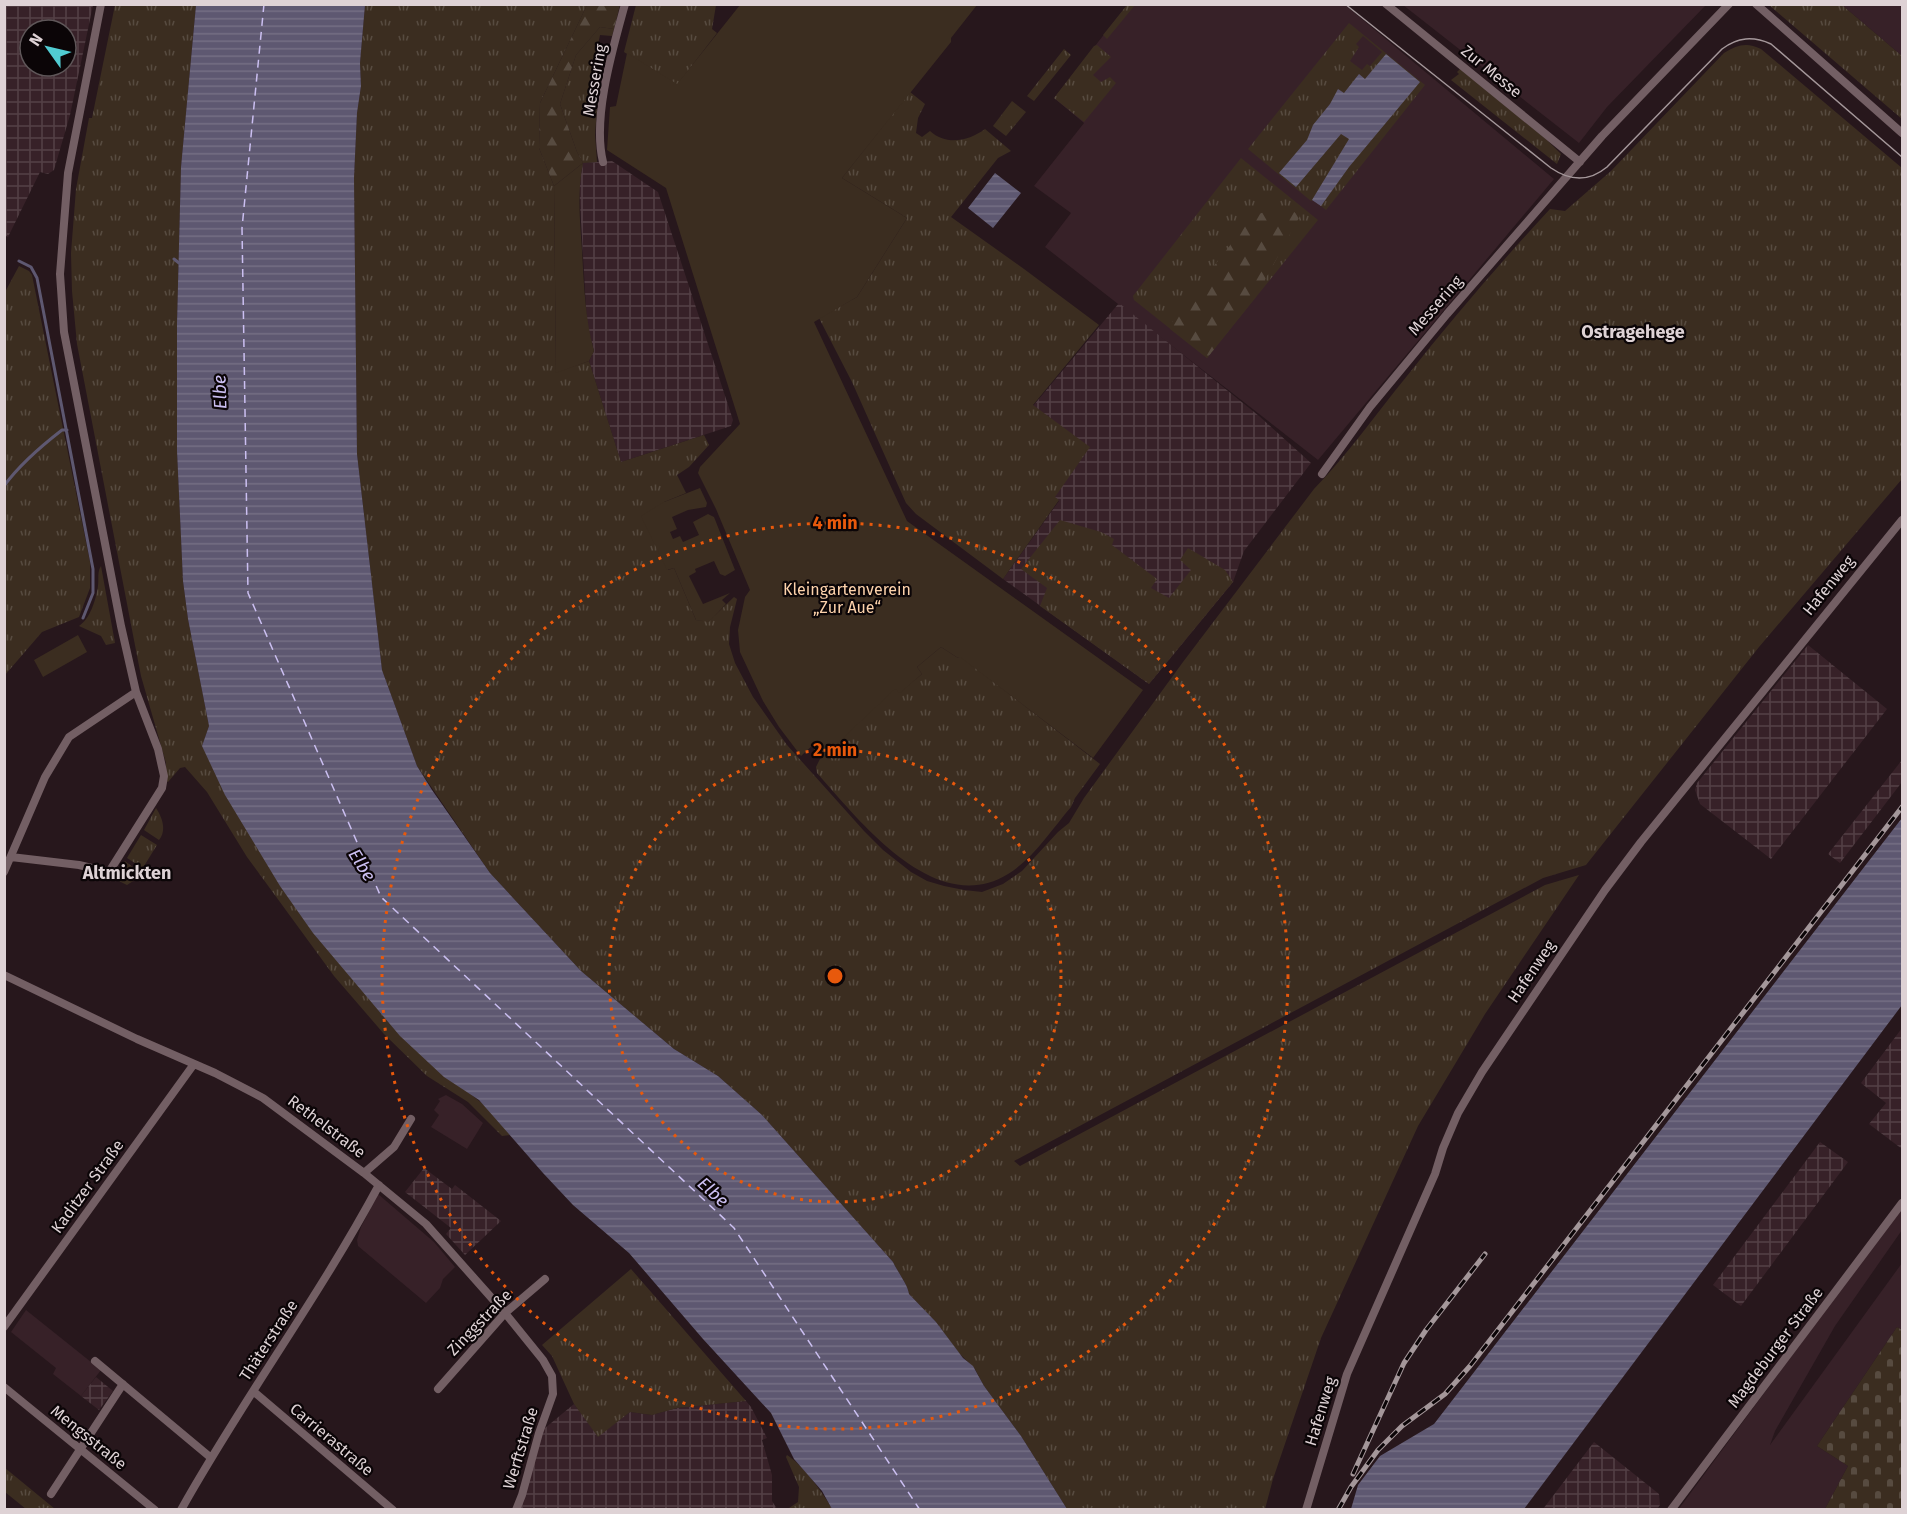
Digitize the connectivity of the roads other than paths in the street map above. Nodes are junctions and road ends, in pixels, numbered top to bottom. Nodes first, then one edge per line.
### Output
1 (101, 4) edge
2 (626, 4) edge
3 (1386, 4) edge
4 (1759, 7) edge
5 (1726, 8) edge
6 (1902, 133) edge
7 (603, 162) dead end
8 (1580, 162) junction
9 (1322, 474) dead end
10 (1902, 520) edge
11 (136, 693) junction
12 (11, 857) junction
13 (4, 872) edge
14 (4, 975) edge
15 (194, 1064) junction
16 (411, 1119) dead end
17 (364, 1173) junction
18 (379, 1185) junction
19 (1902, 1203) edge
20 (545, 1279) dead end
21 (505, 1313) junction
22 (4, 1327) edge
23 (95, 1361) dead end
24 (123, 1384) junction
25 (4, 1387) edge
26 (438, 1389) dead end
27 (253, 1391) junction
28 (553, 1394) joint
29 (80, 1449) junction
30 (210, 1457) junction
31 (51, 1494) dead end
32 (155, 1509) edge
33 (181, 1509) edge
34 (393, 1509) edge
35 (516, 1509) edge
36 (1306, 1509) edge
37 (1671, 1509) edge

1 - 11 street
2 - 7 street, Messering
3 - 8 street, Zur Messe
4 - 6 street
5 - 8 street, Messering
8 - 9 street, Messering
10 - 36 street, Hafenweg
11 - 12 street
11 - 12 street
12 - 13 street
14 - 15 street, Rethelstraße
15 - 17 street, Rethelstraße
15 - 22 street, Kaditzer Straße
16 - 17 street
17 - 18 street, Rethelstraße
18 - 21 street, Rethelstraße
18 - 27 street, Thäterstraße
19 - 37 street, Magdeburger Straße
20 - 21 street, Zinggstraße
21 - 26 street, Zinggstraße
21 - 28 street, Rethelstraße
23 - 24 street
24 - 29 street
24 - 30 street
25 - 29 street, Mengsstraße
27 - 30 street, Thäterstraße
27 - 34 street, Carrierastraße
28 - 35 street, Werftstraße
29 - 31 street
29 - 32 street, Mengsstraße
30 - 33 street, Thäterstraße

